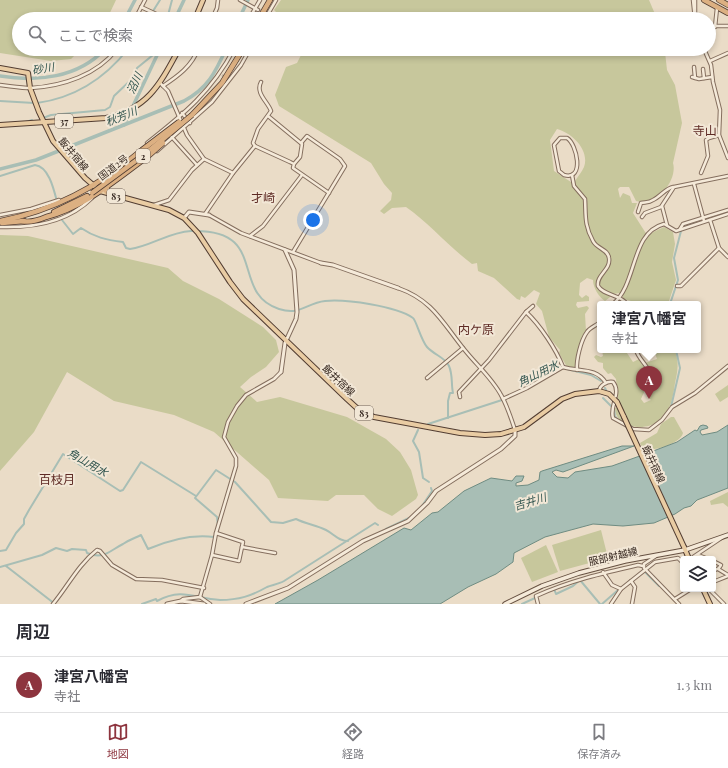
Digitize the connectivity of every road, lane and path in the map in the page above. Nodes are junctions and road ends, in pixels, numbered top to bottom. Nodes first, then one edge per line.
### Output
1 (145, 0) edge
2 (203, 0) edge
3 (218, 0) edge
4 (240, 0) edge
5 (260, 0) edge
6 (270, 0) edge
7 (276, 0) edge
8 (694, 0) edge
9 (704, 0) edge
10 (708, 0) edge
11 (719, 0) edge
12 (728, 5) edge
13 (141, 7) junction
14 (717, 7) junction
15 (256, 9) junction
16 (138, 12) edge
17 (152, 12) edge
18 (198, 12) edge
19 (215, 12) edge
20 (254, 12) edge
21 (263, 12) edge
22 (268, 12) edge
23 (695, 12) edge
24 (728, 12) edge
25 (716, 17) edge
26 (728, 26) edge
27 (716, 27) edge
28 (728, 53) edge
29 (110, 56) edge
30 (176, 56) edge
31 (195, 56) edge
32 (230, 56) edge
33 (239, 56) edge
34 (246, 56) edge
35 (708, 56) edge
36 (710, 61) junction
37 (694, 67) dead end
38 (0, 68) edge
39 (703, 69) dead end
40 (712, 77) junction
41 (704, 78) junction
42 (261, 82) dead end
43 (162, 84) junction
44 (0, 85) edge
45 (30, 87) junction
46 (182, 114) junction
47 (193, 114) junction
48 (268, 116) junction
49 (179, 117) junction
50 (43, 122) junction
51 (190, 123) junction
52 (0, 125) edge
53 (165, 128) junction
54 (185, 128) junction
55 (719, 135) junction
56 (173, 138) junction
57 (148, 143) junction
58 (301, 143) junction
59 (255, 146) junction
60 (155, 152) junction
61 (727, 154) edge
62 (728, 158) edge
63 (204, 159) junction
64 (294, 164) junction
65 (197, 165) junction
66 (130, 169) junction
67 (117, 170) junction
68 (233, 173) junction
69 (701, 173) dead end
70 (302, 175) junction
71 (572, 175) junction
72 (121, 176) junction
73 (728, 176) edge
74 (694, 184) junction
75 (92, 186) junction
76 (107, 187) junction
77 (673, 187) junction
78 (96, 193) junction
79 (329, 193) junction
80 (109, 194) junction
81 (56, 203) junction
82 (662, 206) junction
83 (152, 207) junction
84 (728, 210) edge
85 (638, 212) dead end
86 (63, 213) junction
87 (728, 214) edge
88 (0, 215) edge
89 (58, 215) junction
90 (207, 215) junction
91 (642, 217) dead end
92 (184, 218) junction
93 (703, 219) junction
94 (710, 220) junction
95 (0, 222) edge
96 (667, 225) junction
97 (0, 227) edge
98 (250, 236) junction
99 (719, 248) junction
100 (285, 250) junction
101 (293, 252) junction
102 (728, 257) edge
103 (321, 263) joint
104 (677, 286) dead end
105 (398, 288) joint
106 (620, 298) junction
107 (616, 301) edge
108 (624, 301) edge
109 (533, 306) dead end
110 (526, 312) junction
111 (597, 324) edge
112 (286, 340) junction
113 (462, 348) junction
114 (638, 353) edge
115 (728, 366) edge
116 (563, 367) junction
117 (480, 369) junction
118 (577, 370) junction
119 (281, 372) joint
120 (427, 378) dead end
121 (650, 382) dead end
122 (606, 383) junction
123 (599, 391) junction
124 (460, 397) dead end
125 (503, 398) junction
126 (515, 430) junction
127 (216, 533) junction
128 (728, 535) edge
129 (723, 536) junction
130 (242, 547) junction
131 (685, 548) junction
132 (275, 553) dead end
133 (659, 554) junction
134 (698, 555) edge
135 (212, 556) junction
136 (690, 556) edge
137 (680, 559) edge
138 (716, 562) edge
139 (643, 566) junction
140 (718, 569) joint
141 (645, 570) junction
142 (604, 572) junction
143 (728, 575) edge
144 (631, 581) junction
145 (716, 581) edge
146 (204, 588) junction
147 (620, 589) junction
148 (686, 592) edge
149 (704, 592) edge
150 (712, 592) edge
151 (200, 597) junction
152 (674, 599) junction
153 (181, 601) junction
154 (53, 604) edge
155 (166, 604) edge
156 (204, 604) edge
157 (210, 604) edge
158 (246, 604) edge
159 (505, 604) edge
160 (538, 604) edge
161 (611, 604) edge
162 (632, 604) edge
163 (680, 604) edge
164 (710, 604) edge
165 (724, 604) edge

1 - 13 street
2 - 18 main road
3 - 19 street
4 - 15 street
5 - 15 street
6 - 21 highway
7 - 22 street
8 - 23 street
9 - 14 highway
10 - 24 highway
11 - 12 highway
13 - 16 street
13 - 17 street
14 - 24 highway
14 - 25 street
15 - 20 street
26 - 27 street
28 - 36 street
29 - 45 street
30 - 43 main road, 37
31 - 43 street
32 - 46 street
33 - 47 highway
34 - 51 street
35 - 36 street
36 - 40 street
37 - 41 street
38 - 45 main road, 飯井宿線 / 83
39 - 41 street
40 - 41 street
40 - 55 street
42 - 48 street
43 - 49 street
43 - 50 main road, 37
44 - 45 street
45 - 50 main road, 飯井宿線 / 83
46 - 49 street
46 - 51 street
47 - 66 highway, bridge
47 - 67 highway, bridge
47 - 78 highway, 国道2号 / 2, bridge
48 - 58 street
48 - 59 street
49 - 53 street
49 - 54 street
50 - 52 main road, 37
50 - 75 main road, 飯井宿線 / 83
51 - 54 street
53 - 56 street
53 - 57 street
54 - 56 street
54 - 63 street
55 - 61 street
55 - 69 street
56 - 60 street
56 - 65 street
57 - 60 street
57 - 67 street
58 - 64 street
58 - 79 street
59 - 64 street
59 - 68 street
60 - 66 street
61 - 62 street
63 - 65 street
63 - 68 street
64 - 70 street
65 - 83 street
66 - 72 highway
67 - 72 street
67 - 75 highway
68 - 90 street
70 - 79 street
70 - 98 street
71 - 71 street
71 - 106 street
72 - 76 highway
73 - 74 street
74 - 77 street
74 - 93 street
75 - 78 main road, 飯井宿線 / 83
75 - 81 highway
76 - 78 highway
76 - 80 highway
77 - 82 street
77 - 85 street
78 - 80 main road, 飯井宿線 / 83
78 - 86 highway, 国道2号 / 2
78 - 86 street
79 - 101 street
80 - 83 main road, 飯井宿線 / 83
81 - 88 street
81 - 95 highway
82 - 91 street
82 - 96 street
83 - 92 main road, 飯井宿線 / 83
84 - 93 street
86 - 89 highway, 国道2号
87 - 94 street
89 - 95 highway
89 - 97 street
90 - 92 street
90 - 98 street
92 - 112 main road, 飯井宿線 / 83
93 - 94 street
93 - 96 street
94 - 99 street
96 - 106 street
98 - 100 street
99 - 102 street
99 - 104 street
100 - 101 street
100 - 112 street
101 - 103 street
103 - 105 street
105 - 113 street
106 - 107 street
106 - 108 street
109 - 110 street
110 - 116 street
110 - 117 street
111 - 118 street
112 - 119 street
112 - 126 main road, 飯井宿線 / 83
113 - 117 street
113 - 120 street
114 - 121 street
115 - 122 street
116 - 118 street
116 - 125 street
117 - 124 street
117 - 125 street
118 - 122 street
119 - 127 street
122 - 123 street
123 - 126 main road, 飯井宿線 / 83
123 - 131 main road, 飯井宿線, bridge
125 - 126 street
126 - 158 street
127 - 130 street
127 - 135 street
128 - 129 main road, 服部射越線
129 - 131 main road, 服部射越線
129 - 134 street
130 - 132 street
130 - 135 street
131 - 133 main road, 服部射越線
131 - 136 main road, 飯井宿線
133 - 139 street
133 - 159 main road, 服部射越線
135 - 146 street
137 - 141 street
138 - 140 street
139 - 141 street
139 - 142 street
140 - 143 street
141 - 144 street
141 - 152 street
142 - 147 street
142 - 160 street
143 - 145 street
144 - 147 street
144 - 162 street
146 - 151 street
146 - 154 street
147 - 161 street
148 - 152 street
149 - 164 main road
150 - 165 street
151 - 153 street
151 - 157 street
152 - 163 street
153 - 155 street
153 - 156 street

